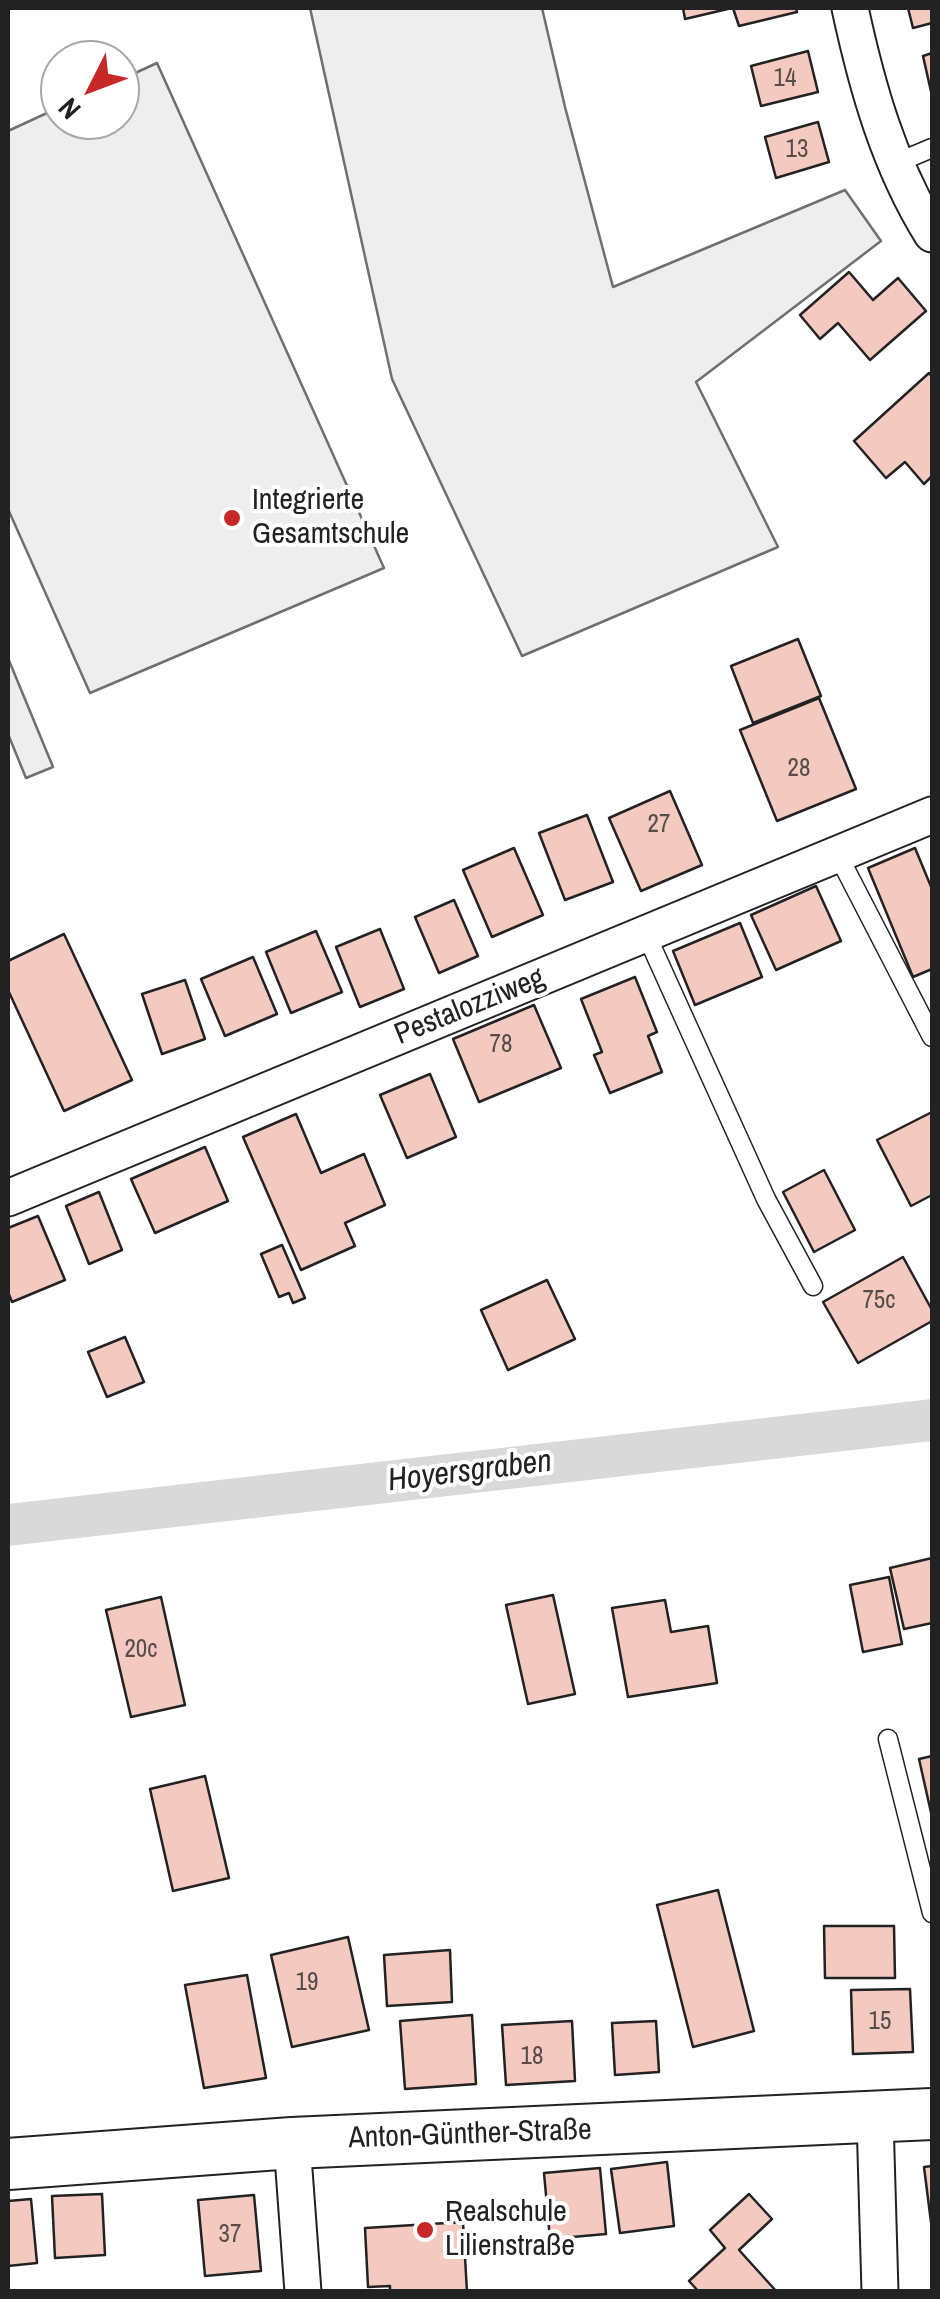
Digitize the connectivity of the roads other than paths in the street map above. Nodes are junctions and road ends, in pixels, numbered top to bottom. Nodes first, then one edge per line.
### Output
1 (850, 8) edge
2 (932, 148) edge
3 (894, 164) junction
4 (932, 234) edge
5 (932, 816) edge
6 (838, 854) junction
7 (646, 934) junction
8 (932, 1037) edge
9 (8, 1198) edge
10 (812, 1286) dead end
11 (888, 1739) dead end
12 (932, 1913) edge
13 (932, 2114) edge
14 (875, 2118) junction
15 (292, 2143) junction
16 (8, 2164) edge
17 (303, 2292) edge
18 (880, 2292) edge

1 - 3 street
2 - 3 lane
3 - 4 street
5 - 6 street, Pestalozziweg
6 - 7 street, Pestalozziweg
6 - 8 lane
7 - 9 street, Pestalozziweg
7 - 10 lane
11 - 12 lane
13 - 14 main road, Anton-Günther-Straße
14 - 15 main road, Anton-Günther-Straße
14 - 18 street
15 - 16 main road, Anton-Günther-Straße
15 - 17 street

